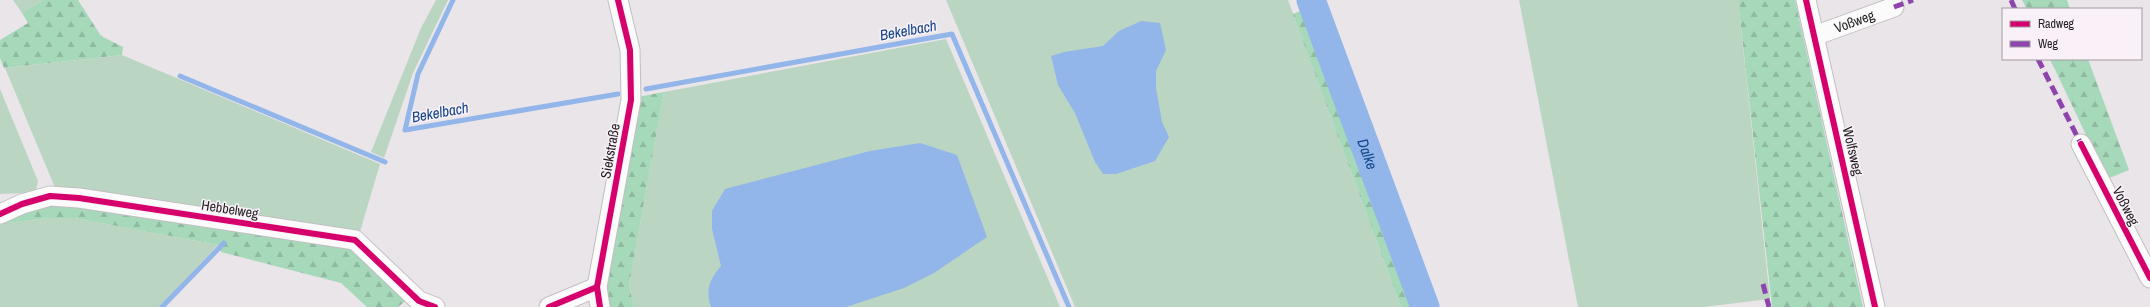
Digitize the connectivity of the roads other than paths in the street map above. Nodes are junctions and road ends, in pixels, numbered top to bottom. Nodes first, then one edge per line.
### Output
1 (618, 0) edge
2 (1806, 0) edge
3 (1894, 7) dead end
4 (1814, 36) junction
5 (2081, 144) dead end
6 (0, 214) edge
7 (2150, 278) edge
8 (597, 287) junction
9 (436, 307) edge
10 (549, 307) edge
11 (600, 307) edge
12 (1875, 307) edge

1 - 8 street, Siekstraße
2 - 4 street, Wolfsweg
3 - 4 street, Voßweg
4 - 12 street, Wolfsweg
5 - 7 street, Voßweg
6 - 9 street, Hebbelweg
8 - 10 street
8 - 11 street, Siekstraße

